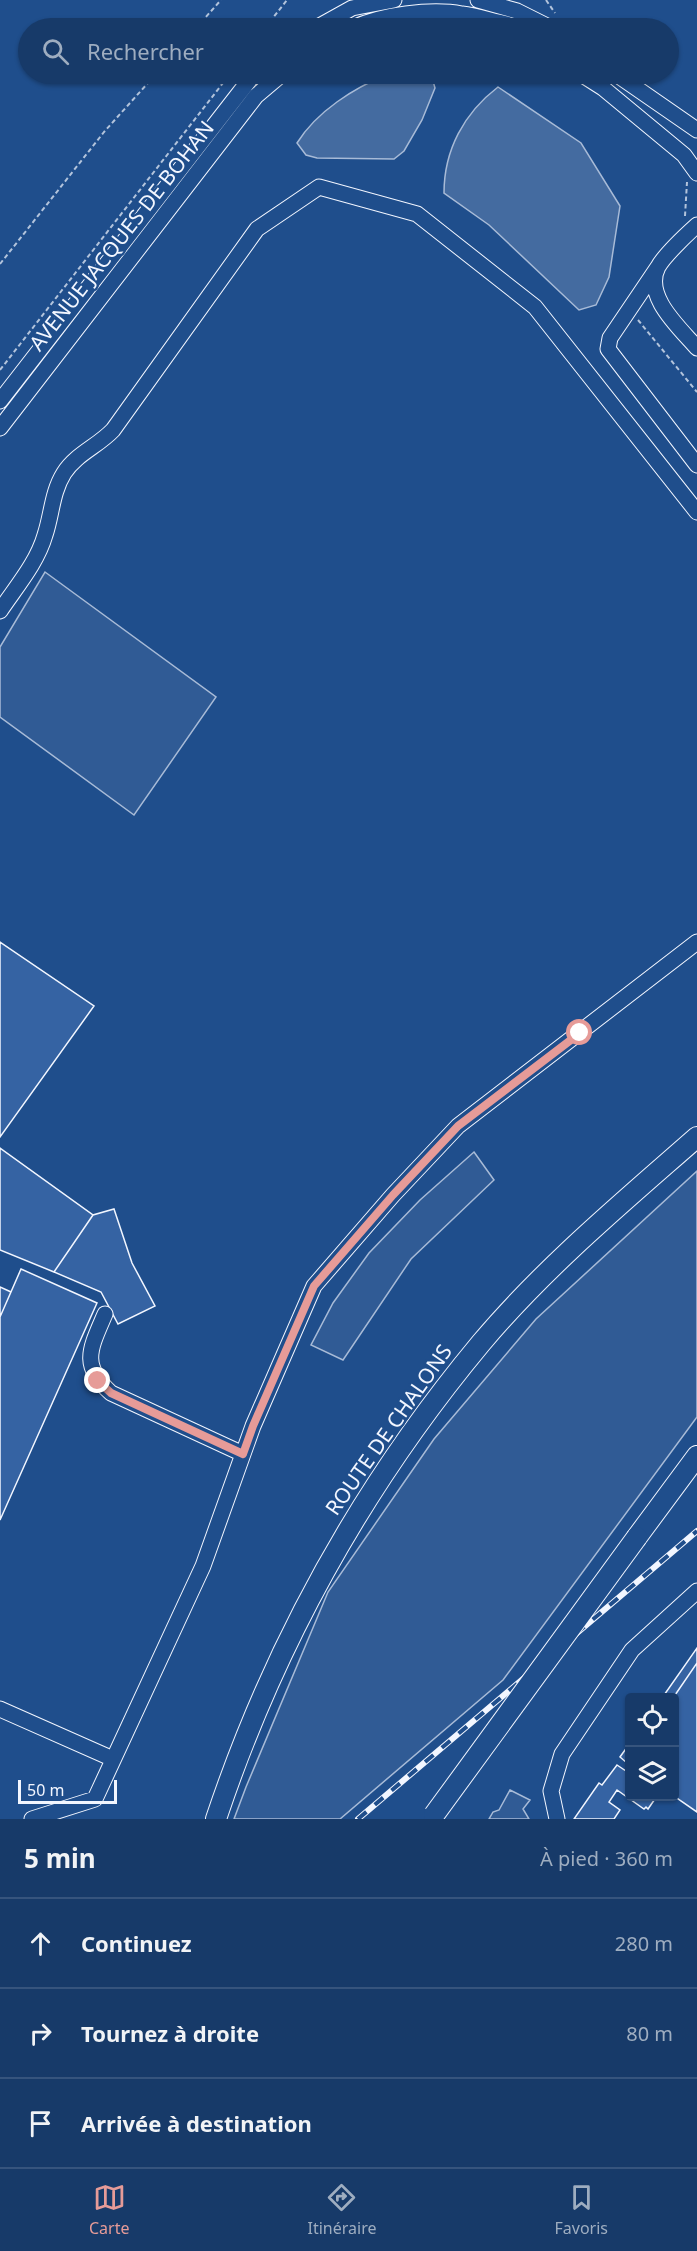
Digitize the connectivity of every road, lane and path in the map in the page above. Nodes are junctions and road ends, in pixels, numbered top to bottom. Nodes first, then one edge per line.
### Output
1 (221, 0) edge
2 (287, 0) edge
3 (393, 0) edge
4 (478, 0) edge
5 (205, 18) edge
6 (273, 18) edge
7 (334, 18) edge
8 (388, 18) edge
9 (481, 18) edge
10 (531, 18) edge
11 (147, 84) edge
12 (222, 84) edge
13 (246, 84) edge
14 (270, 84) edge
15 (597, 84) edge
16 (630, 84) edge
17 (697, 130) edge
18 (692, 175) edge
19 (693, 228) edge
20 (0, 264) edge
21 (658, 267) junction
22 (629, 308) junction
23 (697, 348) edge
24 (0, 370) edge
25 (697, 393) edge
26 (0, 401) edge
27 (0, 429) edge
28 (697, 465) edge
29 (697, 512) edge
30 (0, 611) edge
31 (697, 942) edge
32 (697, 1137) edge
33 (105, 1314) dead end
34 (243, 1454) junction
35 (697, 1456) edge
36 (697, 1591) edge
37 (0, 1709) edge
38 (113, 1759) junction
39 (433, 1817) edge
40 (32, 1819) edge
41 (216, 1819) edge
42 (556, 1819) edge

1 - 5 path
2 - 6 path
3 - 7 street
4 - 10 street
8 - 9 street
11 - 20 path
12 - 24 path
13 - 26 street, AVENUE JACQUES DE BOHAN
14 - 27 street, AVENUE JACQUES DE BOHAN
15 - 18 street
16 - 17 street
18 - 19 path
19 - 21 street
21 - 22 street
21 - 23 street
22 - 25 path
22 - 28 street
29 - 30 street
31 - 34 street
32 - 41 main road, ROUTE DE CHALONS
33 - 34 street
34 - 38 street
35 - 39 main road, bridge
36 - 42 street
37 - 38 street
38 - 40 street

